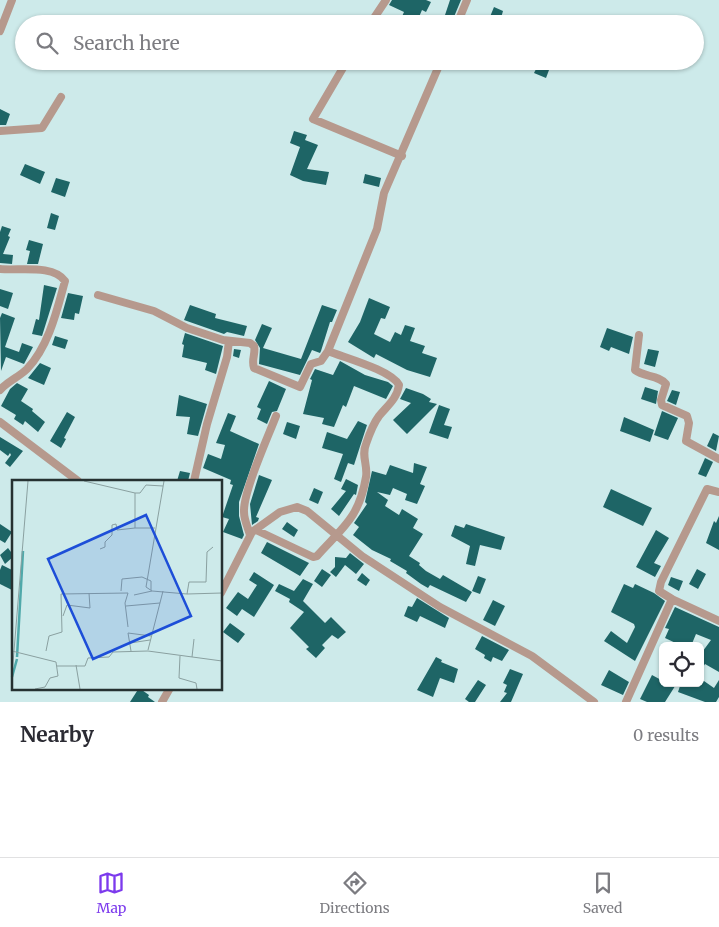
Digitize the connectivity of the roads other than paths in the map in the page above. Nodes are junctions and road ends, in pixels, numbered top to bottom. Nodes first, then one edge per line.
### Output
1 (12, 0) edge
2 (386, 0) edge
3 (467, 0) edge
4 (376, 15) edge
5 (461, 15) edge
6 (0, 32) edge
7 (342, 70) edge
8 (438, 70) edge
9 (61, 97) dead end
10 (0, 131) edge
11 (402, 156) junction
12 (0, 269) edge
13 (98, 295) dead end
14 (639, 335) dead end
15 (229, 341) junction
16 (328, 351) junction
17 (0, 390) edge
18 (276, 416) dead end
19 (0, 422) edge
20 (719, 458) edge
21 (77, 480) edge
22 (194, 480) edge
23 (719, 492) edge
24 (253, 532) junction
25 (336, 534) junction
26 (222, 591) edge
27 (672, 599) junction
28 (719, 621) edge
29 (169, 690) edge
30 (162, 702) edge
31 (594, 702) edge
32 (626, 702) edge

1 - 6 street
2 - 4 street
3 - 5 street
7 - 11 street
8 - 11 street
9 - 10 street
11 - 16 street
12 - 17 street
13 - 15 street
14 - 20 street
15 - 16 street
15 - 22 street
16 - 25 street
18 - 24 street
19 - 21 street
23 - 27 street
24 - 25 street
24 - 25 street
24 - 26 street
25 - 31 street
27 - 28 street
27 - 32 street
29 - 30 street

